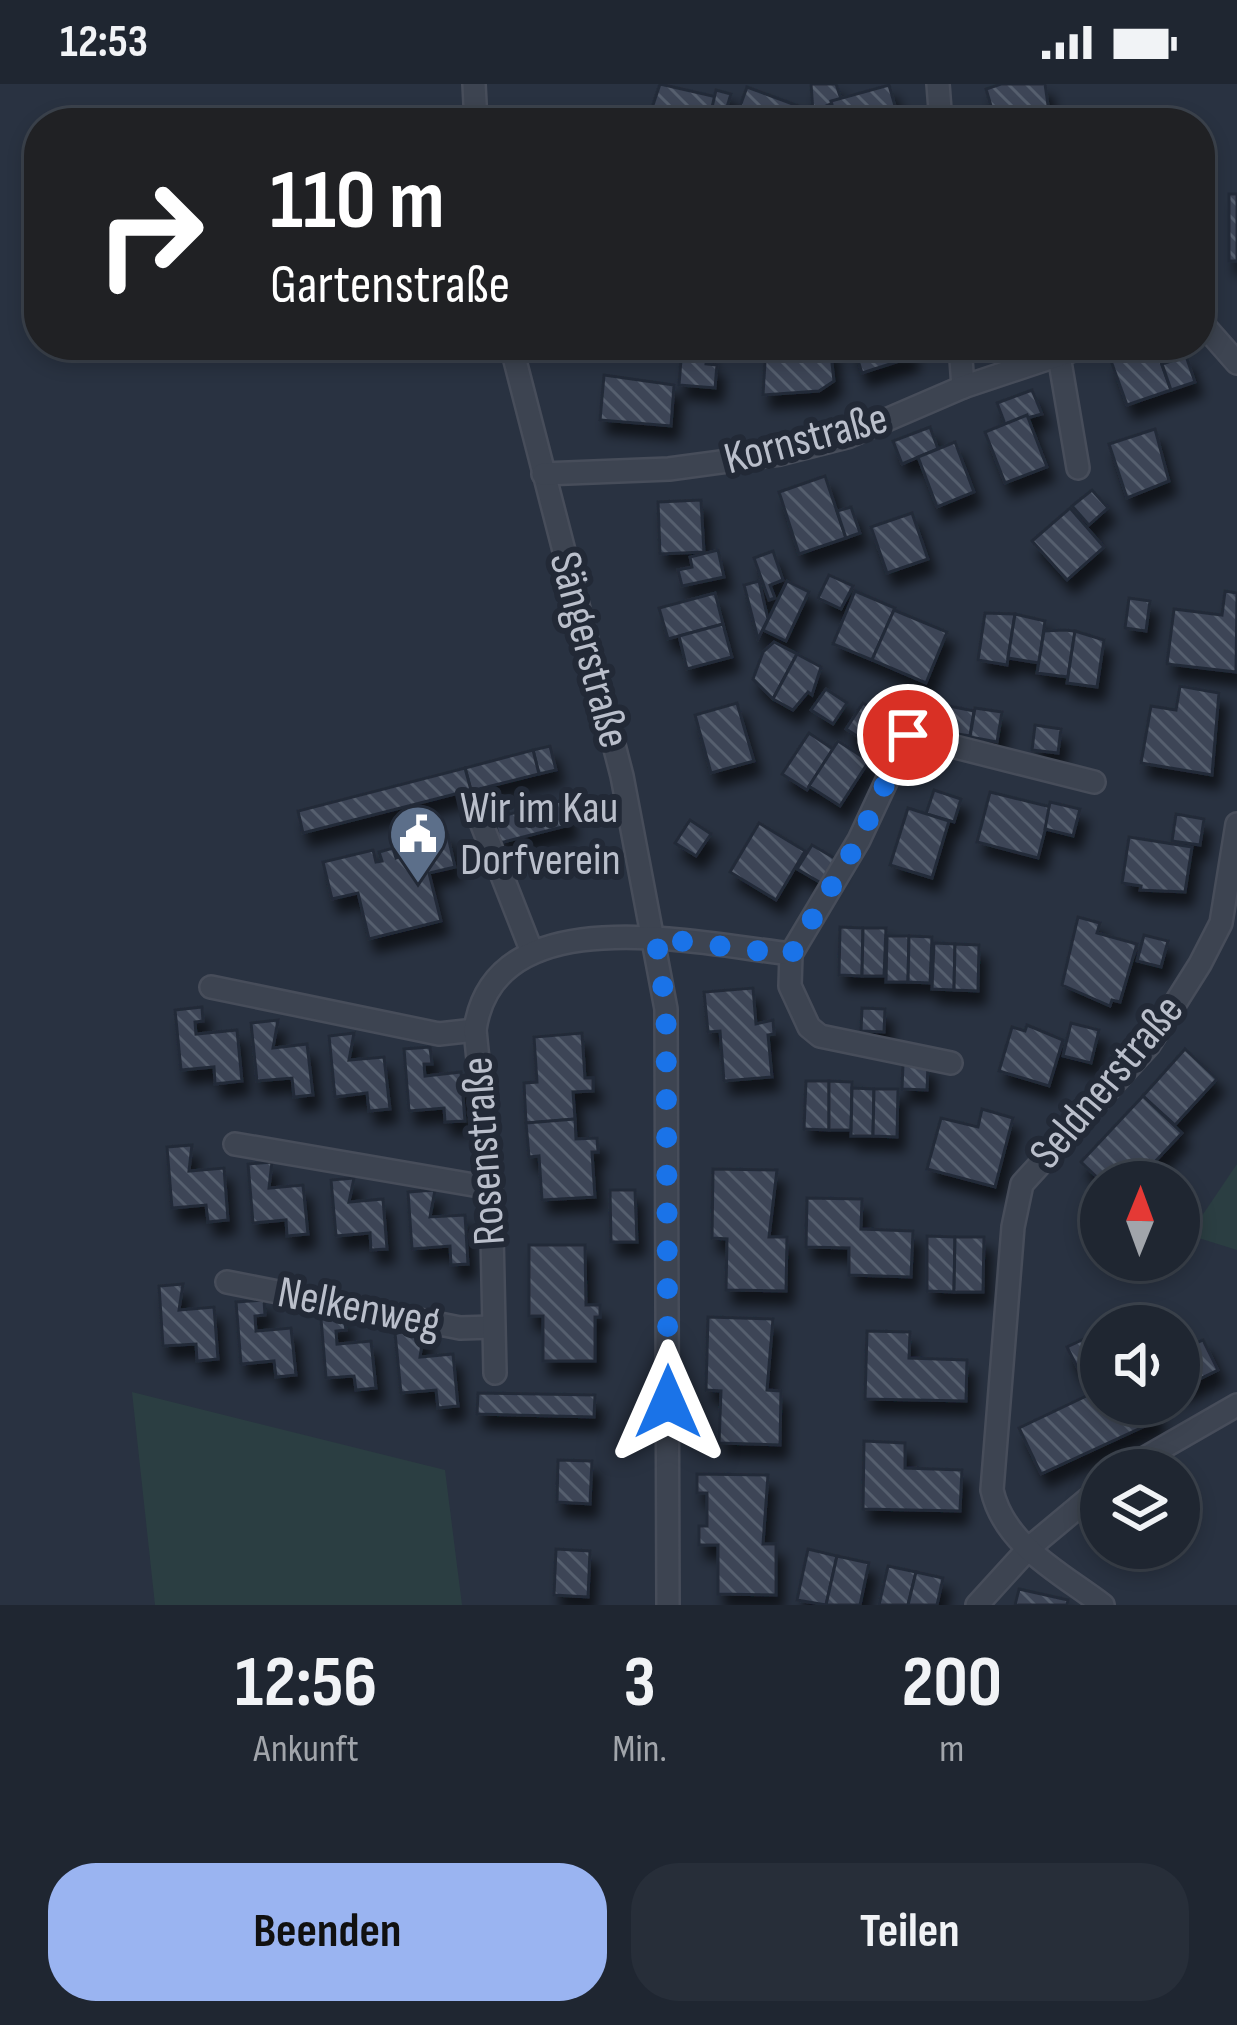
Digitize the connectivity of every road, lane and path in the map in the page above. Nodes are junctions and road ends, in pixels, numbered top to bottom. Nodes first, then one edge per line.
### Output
1 (1215, 338) edge
2 (516, 360) edge
3 (961, 360) edge
4 (1047, 360) edge
5 (1060, 360) edge
6 (1237, 363) edge
7 (963, 387) junction
8 (1078, 468) dead end
9 (543, 474) junction
10 (1094, 782) dead end
11 (475, 807) dead end
12 (1237, 824) edge
13 (656, 938) junction
14 (532, 952) junction
15 (791, 955) junction
16 (212, 987) dead end
17 (476, 1030) junction
18 (951, 1063) dead end
19 (236, 1144) dead end
20 (491, 1188) junction
21 (226, 1282) dead end
22 (493, 1327) junction
23 (495, 1373) dead end
24 (1237, 1405) edge
25 (1161, 1449) edge
26 (1080, 1506) edge
27 (1029, 1548) junction
28 (668, 1605) edge
29 (977, 1605) edge
30 (1103, 1605) edge

1 - 6 street
2 - 9 street, Sängerstraße
3 - 7 street
4 - 7 street, Kornstraße
5 - 8 street
7 - 9 street, Kornstraße
9 - 13 street, Sängerstraße
10 - 15 street
11 - 14 street
12 - 27 street, Seldnerstraße
13 - 14 street
13 - 15 street
13 - 28 street, Sängerstraße
14 - 17 street, Rosenstraße
15 - 18 street
16 - 17 street
17 - 20 street, Rosenstraße
19 - 20 street
20 - 22 street, Rosenstraße
21 - 22 street, Nelkenweg
22 - 23 street, Rosenstraße
24 - 25 street
26 - 27 street
27 - 29 street
27 - 30 street, Seldnerstraße

